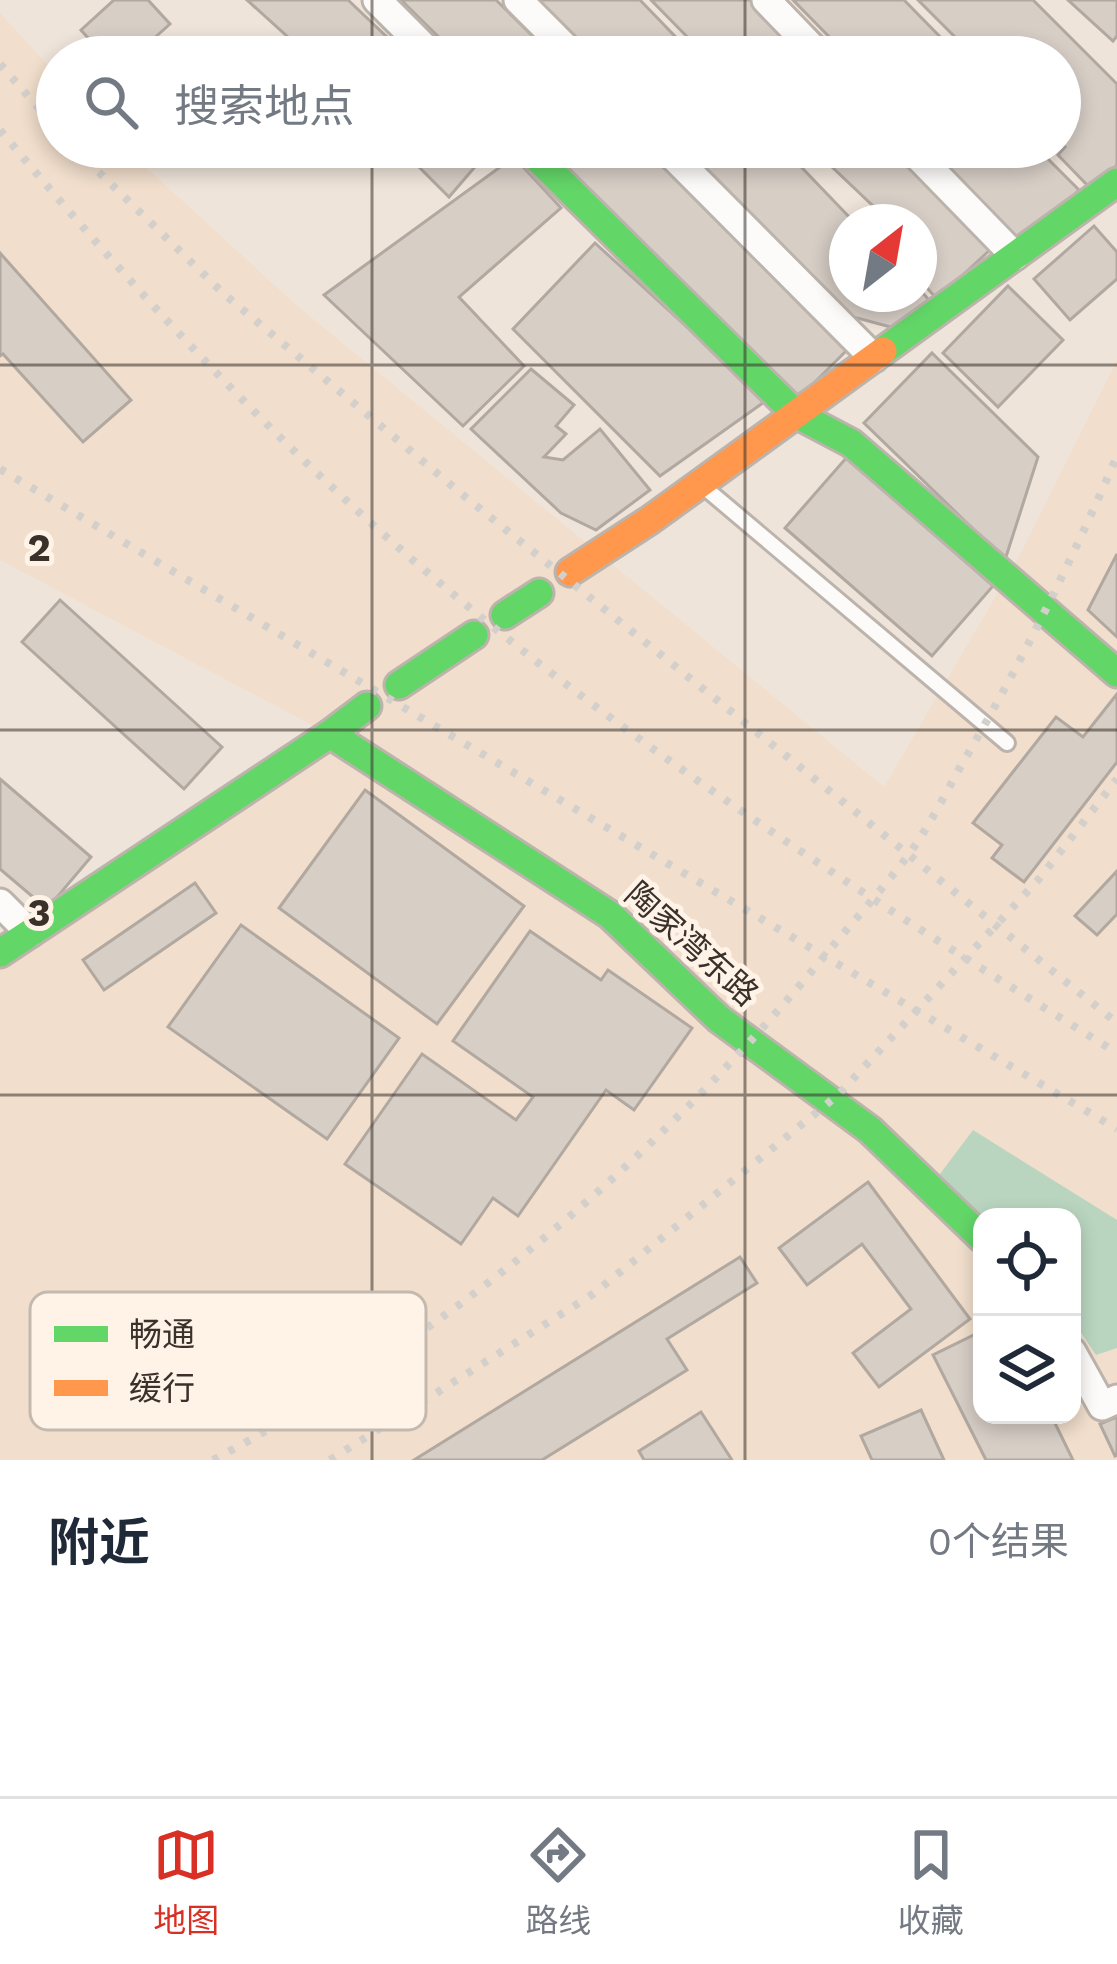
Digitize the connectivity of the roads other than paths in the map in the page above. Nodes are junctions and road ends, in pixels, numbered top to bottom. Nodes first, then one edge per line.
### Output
1 (376, 0) edge
2 (518, 0) edge
3 (766, 0) edge
4 (413, 36) edge
5 (554, 36) edge
6 (801, 36) edge
7 (547, 168) edge
8 (685, 168) edge
9 (929, 168) edge
10 (1115, 187) edge
11 (1015, 256) junction
12 (874, 358) junction
13 (796, 414) junction
14 (700, 483) junction
15 (570, 572) dead end
16 (539, 593) dead end
17 (505, 615) dead end
18 (474, 635) dead end
19 (1117, 673) edge
20 (399, 685) dead end
21 (367, 706) dead end
22 (330, 734) junction
23 (1007, 743) dead end
24 (0, 903) edge
25 (30, 933) junction
26 (0, 953) edge
27 (973, 1229) edge
28 (1081, 1368) edge
29 (1117, 1399) edge

1 - 4 street
2 - 5 street
3 - 6 street
7 - 13 street
8 - 12 street
9 - 11 street
10 - 11 street
11 - 12 street
12 - 13 street
13 - 14 street
13 - 19 street
14 - 15 street
14 - 23 lane
16 - 17 street
18 - 20 street
21 - 22 street
22 - 25 street
22 - 27 street, 陶家湾东路
24 - 25 street
25 - 26 street
28 - 29 street

